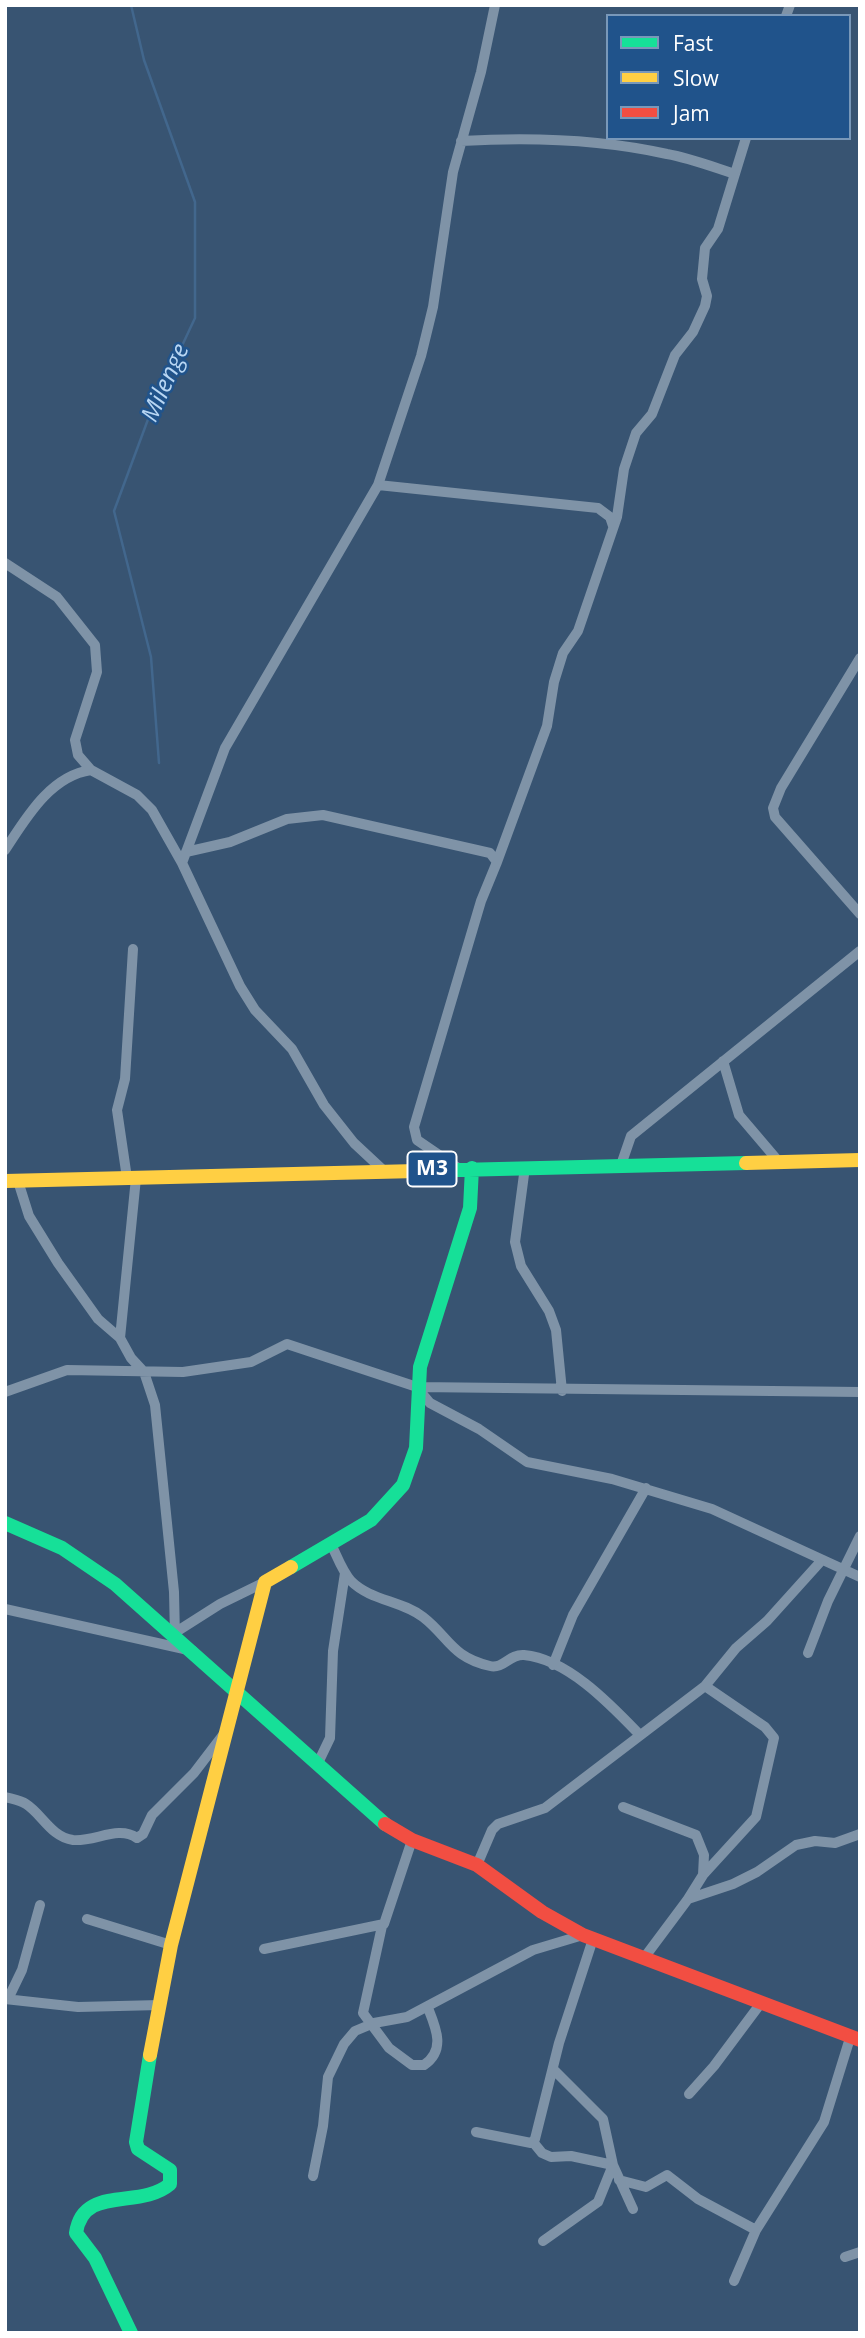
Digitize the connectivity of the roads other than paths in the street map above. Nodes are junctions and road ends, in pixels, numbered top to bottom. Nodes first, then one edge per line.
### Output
1 (495, 5) edge
2 (745, 140) edge
3 (461, 141) junction
4 (735, 174) junction
5 (378, 485) junction
6 (613, 526) junction
7 (5, 563) edge
8 (860, 657) edge
9 (91, 770) junction
10 (5, 850) edge
11 (186, 852) junction
12 (497, 862) junction
13 (182, 863) junction
14 (860, 914) edge
15 (133, 949) dead end
16 (860, 951) edge
17 (723, 1061) junction
18 (860, 1160) edge
19 (779, 1163) junction
20 (621, 1165) junction
21 (525, 1167) junction
22 (465, 1168) junction
23 (383, 1170) junction
24 (132, 1178) junction
25 (12, 1181) edge
26 (120, 1338) junction
27 (144, 1372) junction
28 (417, 1387) junction
29 (562, 1391) junction
30 (5, 1392) edge
31 (860, 1392) edge
32 (646, 1488) junction
33 (5, 1523) edge
34 (860, 1536) edge
35 (331, 1544) junction
36 (822, 1560) junction
37 (845, 1569) junction
38 (345, 1573) junction
39 (860, 1577) edge
40 (264, 1582) junction
41 (5, 1609) edge
42 (176, 1635) junction
43 (193, 1651) junction
44 (808, 1653) dead end
45 (553, 1665) junction
46 (705, 1686) junction
47 (235, 1689) junction
48 (223, 1735) junction
49 (640, 1735) junction
50 (317, 1765) junction
51 (5, 1797) edge
52 (623, 1807) dead end
53 (860, 1834) edge
54 (412, 1840) junction
55 (477, 1865) junction
56 (703, 1875) junction
57 (688, 1899) junction
58 (40, 1905) dead end
59 (87, 1919) dead end
60 (382, 1926) junction
61 (588, 1937) junction
62 (171, 1945) junction
63 (264, 1949) dead end
64 (644, 1958) junction
65 (7, 1999) edge
66 (761, 2003) junction
67 (160, 2005) junction
68 (428, 2008) junction
69 (369, 2024) junction
70 (855, 2039) edge
71 (554, 2070) junction
72 (689, 2094) dead end
73 (476, 2132) dead end
74 (533, 2142) junction
75 (613, 2165) junction
76 (313, 2176) dead end
77 (619, 2179) junction
78 (633, 2209) dead end
79 (756, 2231) junction
80 (543, 2241) dead end
81 (860, 2252) edge
82 (845, 2257) dead end
83 (734, 2281) dead end
84 (131, 2333) edge

1 - 3 street
2 - 4 street
3 - 4 street
3 - 5 street
4 - 6 street
5 - 6 street
5 - 11 street
6 - 12 street
7 - 9 street
8 - 14 street
9 - 10 street
9 - 13 street
11 - 12 street
11 - 13 street
12 - 22 street
13 - 23 street
15 - 24 street
16 - 17 street
17 - 19 street
17 - 20 street
18 - 19 street, M3
19 - 20 street, M3
20 - 21 street, M3
21 - 22 street, M3
21 - 29 street
22 - 23 street, M3
22 - 28 street
23 - 24 street, M3
24 - 25 street, M3
24 - 26 street
25 - 26 street
26 - 27 street
27 - 28 street
27 - 30 street
27 - 42 street
28 - 29 street
28 - 32 street
28 - 35 street
29 - 31 street
32 - 36 street
32 - 45 street
33 - 42 street
34 - 37 street
35 - 38 street
35 - 40 street
36 - 37 street
36 - 46 street
37 - 39 street
37 - 44 street
38 - 45 street
38 - 50 street
40 - 42 street
40 - 47 street
41 - 43 street
42 - 43 street
43 - 47 street
45 - 49 street
46 - 49 street
46 - 56 street
47 - 48 street
47 - 50 street
48 - 51 street
48 - 62 street
49 - 55 street
50 - 54 street
52 - 56 street
53 - 57 street
54 - 55 street
54 - 60 street
55 - 61 street
56 - 57 street
57 - 64 street
58 - 65 street
59 - 62 street
60 - 63 street
60 - 69 street
61 - 64 street
61 - 68 street
61 - 71 street
62 - 67 street
64 - 66 street
65 - 67 street
66 - 70 street
66 - 72 street
67 - 84 street
68 - 69 street
68 - 69 street
69 - 76 street
70 - 79 street
71 - 74 street
71 - 75 street
73 - 74 street
74 - 75 street
75 - 77 street
75 - 80 street
77 - 78 street
77 - 79 street
79 - 83 street
81 - 82 street

